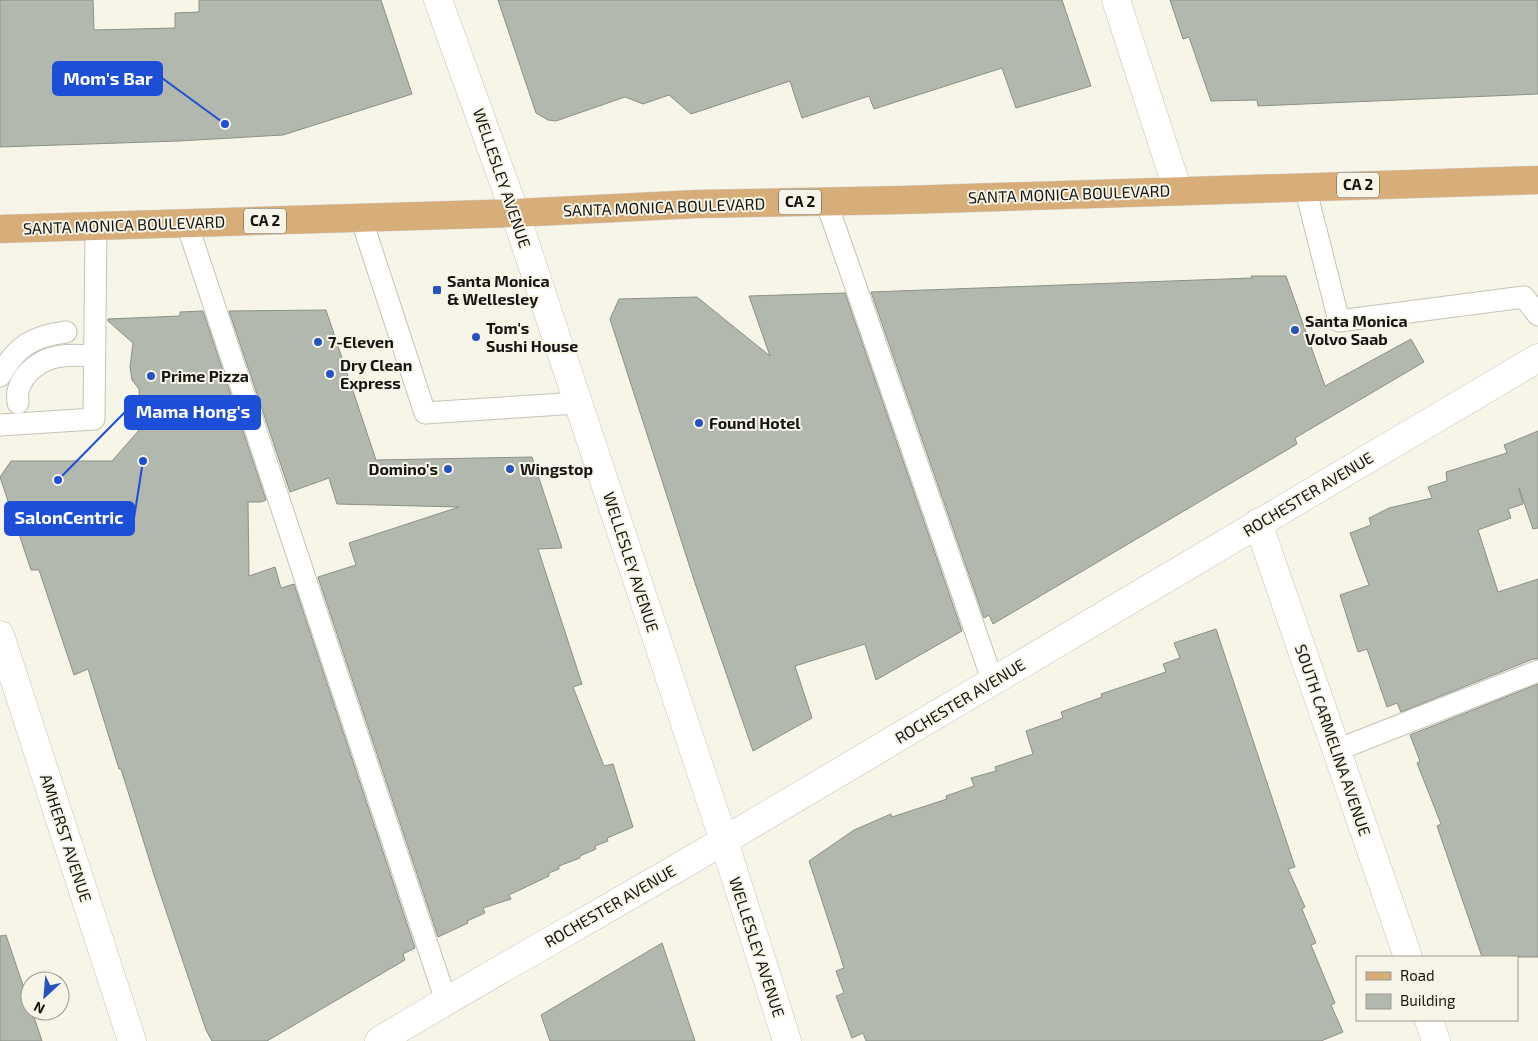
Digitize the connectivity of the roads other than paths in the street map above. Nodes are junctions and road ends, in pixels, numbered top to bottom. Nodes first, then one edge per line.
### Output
1 (438, 0) edge
2 (1116, 0) edge
3 (1538, 180) edge
4 (1305, 187) junction
5 (1178, 191) junction
6 (826, 201) junction
7 (515, 213) junction
8 (361, 218) junction
9 (187, 224) junction
10 (96, 226) junction
11 (0, 229) edge
12 (1538, 315) edge
13 (66, 332) dead end
14 (94, 356) junction
15 (1538, 358) edge
16 (0, 376) edge
17 (578, 403) junction
18 (18, 404) dead end
19 (0, 425) edge
20 (1258, 523) junction
21 (0, 635) edge
22 (1538, 671) edge
23 (993, 682) junction
24 (1337, 750) junction
25 (724, 841) junction
26 (1408, 956) edge
27 (446, 1001) junction
28 (1429, 1021) edge
29 (132, 1041) edge
30 (380, 1041) edge
31 (787, 1041) edge
32 (1436, 1041) edge

1 - 7 street, WELLESLEY AVENUE
2 - 5 street
3 - 4 main road, SANTA MONICA BOULEVARD / CA 2
4 - 5 main road, SANTA MONICA BOULEVARD / CA 2
4 - 12 lane
5 - 6 main road, SANTA MONICA BOULEVARD / CA 2
6 - 7 main road, SANTA MONICA BOULEVARD / CA 2
6 - 23 lane
7 - 8 main road, SANTA MONICA BOULEVARD / CA 2
7 - 17 street, WELLESLEY AVENUE
8 - 9 main road, SANTA MONICA BOULEVARD / CA 2
8 - 17 lane
9 - 10 main road, SANTA MONICA BOULEVARD / CA 2
9 - 27 lane
10 - 11 main road, SANTA MONICA BOULEVARD / CA 2
10 - 14 lane
13 - 16 lane
14 - 18 lane
14 - 19 lane
15 - 20 street, ROCHESTER AVENUE
17 - 25 street, WELLESLEY AVENUE
20 - 23 street, ROCHESTER AVENUE
20 - 24 street, SOUTH CARMELINA AVENUE
21 - 29 street, AMHERST AVENUE
22 - 24 lane
23 - 25 street, ROCHESTER AVENUE
24 - 26 street, SOUTH CARMELINA AVENUE
25 - 27 street, ROCHESTER AVENUE
25 - 31 street, WELLESLEY AVENUE
27 - 30 street, ROCHESTER AVENUE
28 - 32 street

